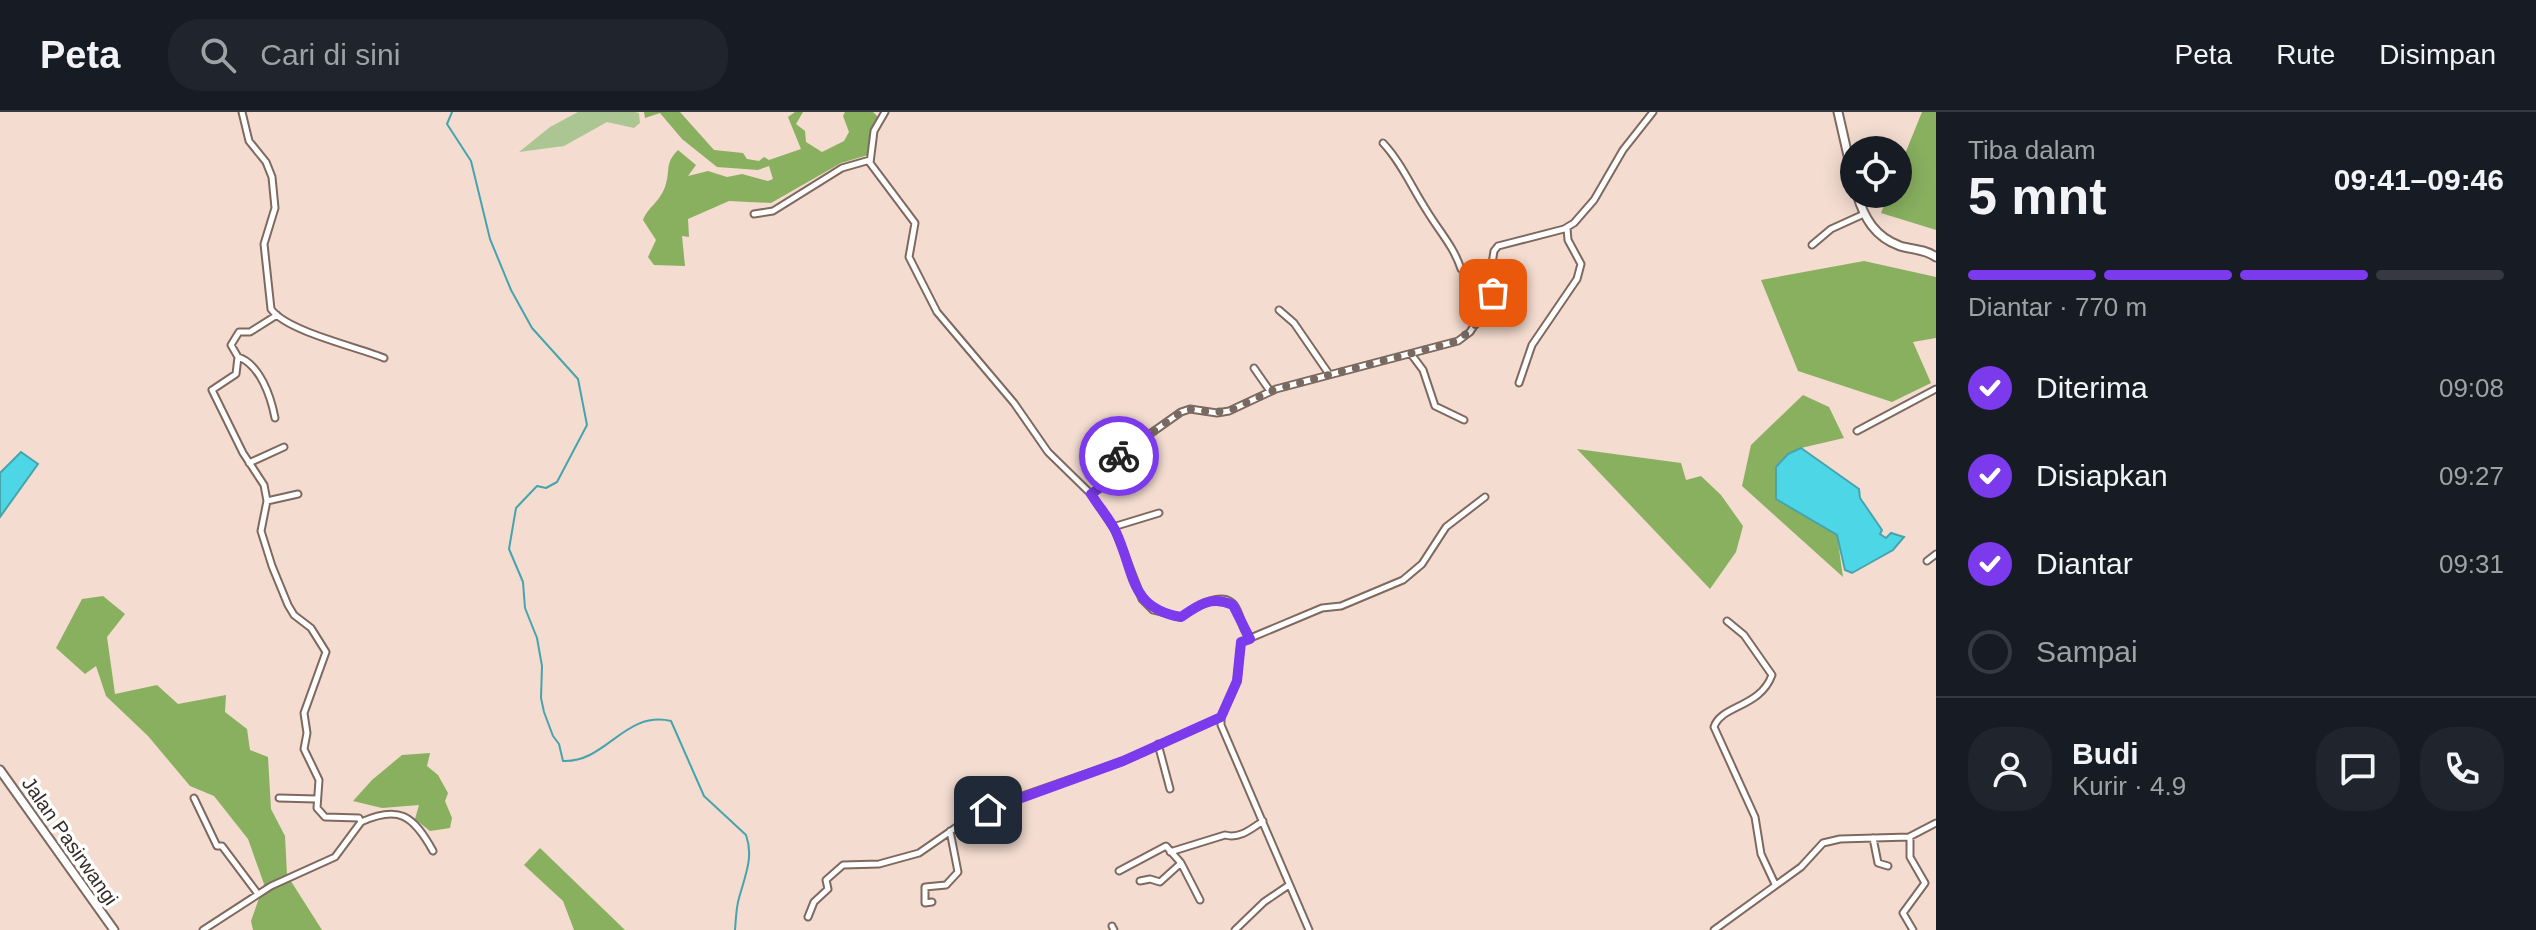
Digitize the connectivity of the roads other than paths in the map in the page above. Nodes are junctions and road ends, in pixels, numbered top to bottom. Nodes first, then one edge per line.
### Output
1 (242, 112) edge
2 (885, 112) edge
3 (1653, 112) edge
4 (1838, 112) edge
5 (1843, 136) edge
6 (1383, 143) dead end
7 (870, 160) junction
8 (1862, 208) edge
9 (754, 214) dead end
10 (1864, 214) junction
11 (1567, 228) junction
12 (1812, 245) dead end
13 (1936, 257) edge
14 (1491, 270) junction
15 (1279, 310) dead end
16 (277, 315) junction
17 (1411, 354) junction
18 (238, 357) junction
19 (384, 358) dead end
20 (1254, 368) dead end
21 (1329, 374) junction
22 (1519, 383) dead end
23 (1936, 389) edge
24 (1270, 391) junction
25 (275, 418) dead end
26 (1464, 420) dead end
27 (1857, 431) dead end
28 (284, 447) dead end
29 (249, 463) junction
30 (298, 494) dead end
31 (1091, 494) junction
32 (1485, 497) dead end
33 (267, 501) junction
34 (1159, 513) dead end
35 (1113, 527) junction
36 (1936, 554) edge
37 (1927, 561) dead end
38 (1727, 621) dead end
39 (1250, 639) junction
40 (1221, 717) junction
41 (1158, 744) junction
42 (0, 770) edge
43 (1170, 789) dead end
44 (194, 798) dead end
45 (279, 798) dead end
46 (316, 799) junction
47 (1263, 821) junction
48 (361, 822) junction
49 (1936, 823) edge
50 (950, 831) junction
51 (1910, 837) junction
52 (1873, 838) junction
53 (433, 851) dead end
54 (1170, 852) junction
55 (1181, 863) junction
56 (1888, 866) dead end
57 (1119, 871) dead end
58 (1140, 881) dead end
59 (1775, 884) junction
60 (1289, 885) junction
61 (258, 894) junction
62 (1200, 900) dead end
63 (932, 902) dead end
64 (808, 917) dead end
65 (114, 930) edge
66 (203, 930) edge
67 (1235, 930) edge
68 (1309, 930) edge
69 (1714, 930) edge
70 (1913, 930) edge

1 - 16 street
2 - 7 street
3 - 11 street
4 - 5 street
6 - 14 street
7 - 9 street
7 - 31 street
8 - 10 street
10 - 12 street
10 - 13 street
11 - 14 street
11 - 22 street
14 - 17 street
15 - 21 street
16 - 18 street
16 - 19 street
17 - 21 street
17 - 26 street
18 - 25 street
18 - 29 street
20 - 24 street
21 - 24 street
23 - 27 street
24 - 31 street
28 - 29 street
29 - 33 street
30 - 33 street
31 - 35 street
32 - 39 street
33 - 46 street
34 - 35 street
35 - 39 street
36 - 37 street
38 - 59 street
39 - 40 street
40 - 41 street
40 - 47 street
41 - 43 street
41 - 50 street
42 - 65 street, Jalan Pasirwangi
44 - 61 street
45 - 46 street
46 - 48 street
47 - 54 street
47 - 60 street
48 - 53 street
48 - 61 street
49 - 51 street
50 - 63 street
50 - 64 street
51 - 52 street
51 - 70 street
52 - 56 street
52 - 59 street
54 - 55 street
54 - 57 street
55 - 58 street
55 - 62 street
59 - 69 street
60 - 67 street
60 - 68 street
61 - 66 street

